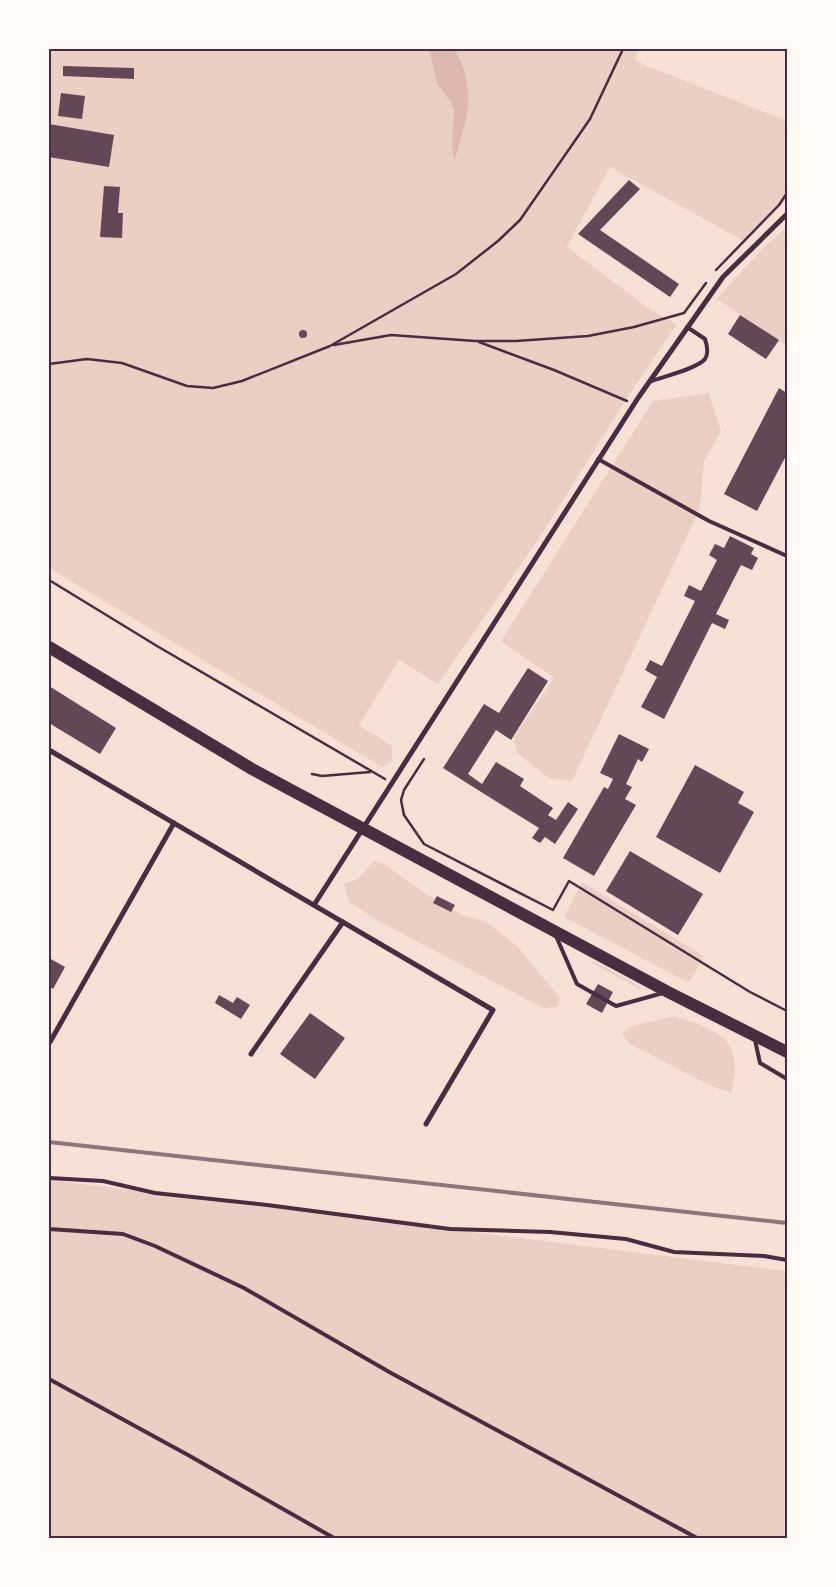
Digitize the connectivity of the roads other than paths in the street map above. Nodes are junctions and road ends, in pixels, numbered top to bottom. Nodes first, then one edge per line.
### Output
1 (787, 214) edge
2 (687, 327) junction
3 (649, 382) junction
4 (598, 459) junction
5 (787, 556) edge
6 (49, 647) edge
7 (49, 750) edge
8 (174, 823) junction
9 (362, 828) junction
10 (314, 905) junction
11 (343, 922) junction
12 (553, 930) junction
13 (668, 992) junction
14 (754, 1036) junction
15 (50, 1042) edge
16 (787, 1052) edge
17 (251, 1054) dead end
18 (787, 1078) edge
19 (426, 1124) dead end
20 (49, 1178) edge
21 (49, 1229) edge
22 (787, 1260) edge
23 (49, 1379) edge
24 (334, 1538) edge
25 (696, 1538) edge

1 - 2 street
2 - 3 street
2 - 3 lane
3 - 4 street
4 - 5 lane
4 - 9 street
6 - 9 main road
7 - 8 street
8 - 10 street
8 - 15 street
9 - 10 street
9 - 12 main road
10 - 11 street
11 - 17 street
11 - 19 street
12 - 13 main road
12 - 13 lane
13 - 14 main road
14 - 16 main road
14 - 18 lane
20 - 22 lane
21 - 25 lane
23 - 24 lane

